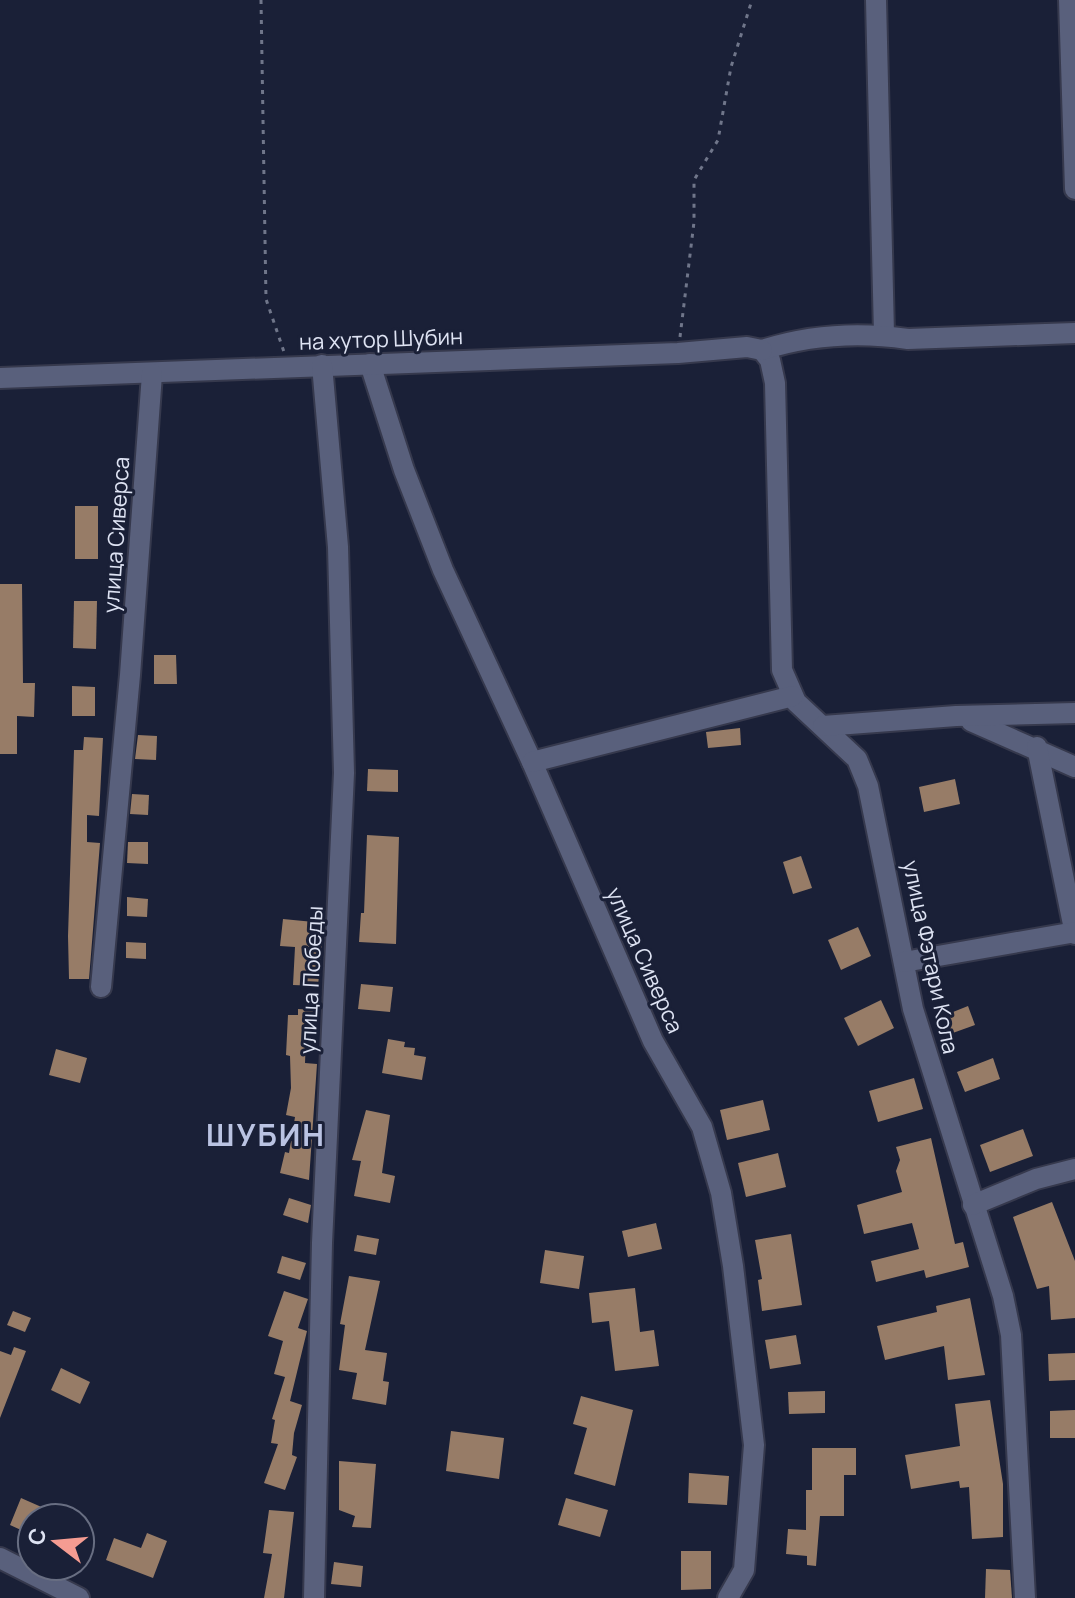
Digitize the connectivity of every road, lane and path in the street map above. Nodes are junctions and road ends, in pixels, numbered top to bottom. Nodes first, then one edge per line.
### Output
1 (261, 0) edge
2 (752, 0) edge
3 (876, 0) edge
4 (1069, 0) edge
5 (1075, 189) edge
6 (1075, 333) edge
7 (884, 334) junction
8 (762, 350) junction
9 (678, 353) junction
10 (370, 364) junction
11 (322, 365) junction
12 (289, 367) junction
13 (152, 374) junction
14 (0, 378) edge
15 (793, 696) junction
16 (1075, 713) edge
17 (956, 716) junction
18 (823, 726) junction
19 (1037, 747) junction
20 (532, 762) junction
21 (1075, 767) edge
22 (1075, 933) edge
23 (904, 962) junction
24 (101, 987) dead end
25 (1075, 1169) edge
26 (973, 1205) junction
27 (0, 1558) edge
28 (79, 1598) edge
29 (314, 1598) edge
30 (728, 1598) edge
31 (1025, 1598) edge

1 - 12 path
2 - 9 path
3 - 7 street
4 - 5 street
6 - 7 street, на хутор Шубин
7 - 8 street, на хутор Шубин
8 - 9 street, на хутор Шубин
8 - 15 street, улица Фэтари Кола
9 - 10 street, на хутор Шубин
10 - 11 street, на хутор Шубин
10 - 20 street, улица Сиверса
11 - 12 street, на хутор Шубин
11 - 29 street, улица Победы
12 - 13 street, на хутор Шубин
13 - 14 street, на хутор Шубин
13 - 24 street, улица Сиверса
15 - 18 street, улица Фэтари Кола
15 - 20 street
16 - 17 street
17 - 18 street
17 - 19 street
18 - 23 street, улица Фэтари Кола
19 - 21 street
19 - 22 street
20 - 30 street, улица Сиверса
22 - 23 street
23 - 26 street, улица Фэтари Кола
25 - 26 street
26 - 31 street, улица Фэтари Кола
27 - 28 street

